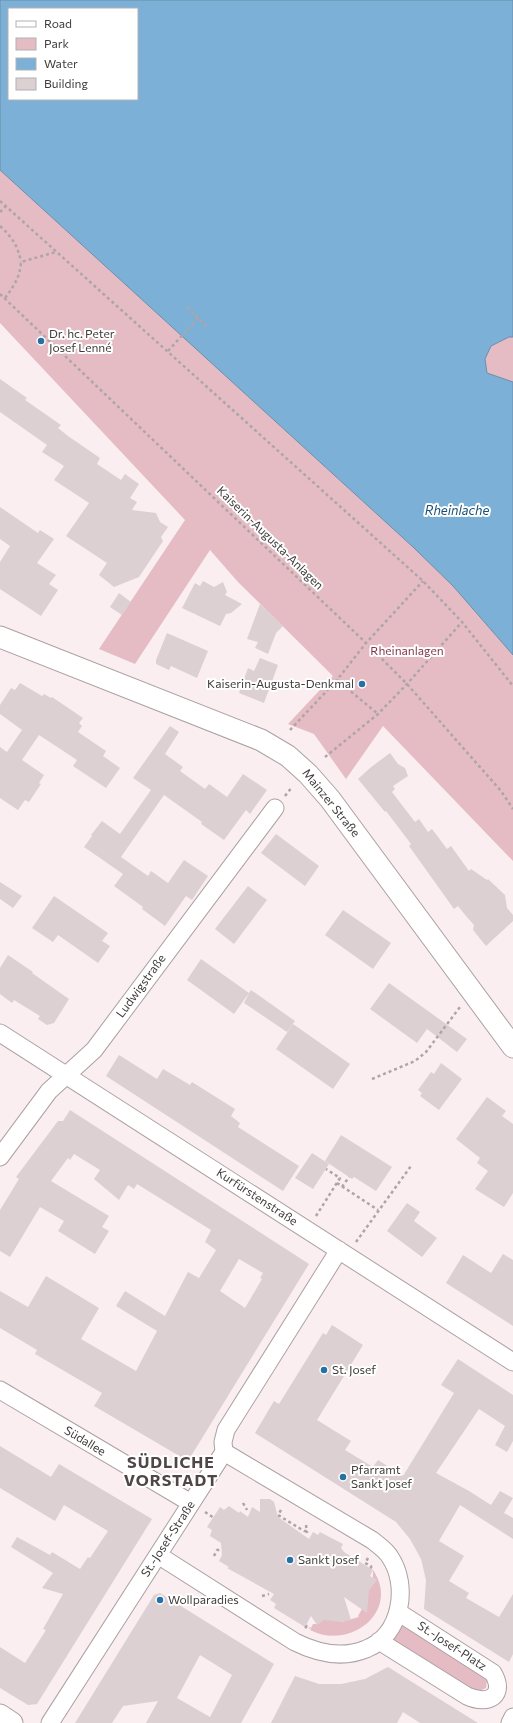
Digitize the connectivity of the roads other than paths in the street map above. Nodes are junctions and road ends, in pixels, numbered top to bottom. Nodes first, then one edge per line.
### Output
1 (0, 637) edge
2 (275, 808) dead end
3 (0, 1033) edge
4 (513, 1047) edge
5 (65, 1074) junction
6 (0, 1157) edge
7 (339, 1250) junction
8 (513, 1362) edge
9 (0, 1390) edge
10 (224, 1452) junction
11 (191, 1503) junction
12 (158, 1556) junction
13 (398, 1612) junction
14 (379, 1641) junction
15 (0, 1715) edge
16 (513, 1717) edge
17 (12, 1723) edge
18 (50, 1723) edge
19 (510, 1723) edge

1 - 4 street, Mainzer Straße
2 - 5 street, Ludwigstraße
3 - 5 street, Kurfürstenstraße
5 - 6 street, Ludwigstraße
5 - 7 street, Kurfürstenstraße
7 - 8 street, Kurfürstenstraße
7 - 10 street, St.-Josef-Straße
9 - 11 street, Südallee
10 - 11 street, St.-Josef-Straße
10 - 13 street
11 - 12 street, St.-Josef-Straße
12 - 14 street
12 - 18 street, St.-Josef-Straße
13 - 14 street
13 - 14 street, St.-Josef-Platz
15 - 17 street
16 - 19 street

